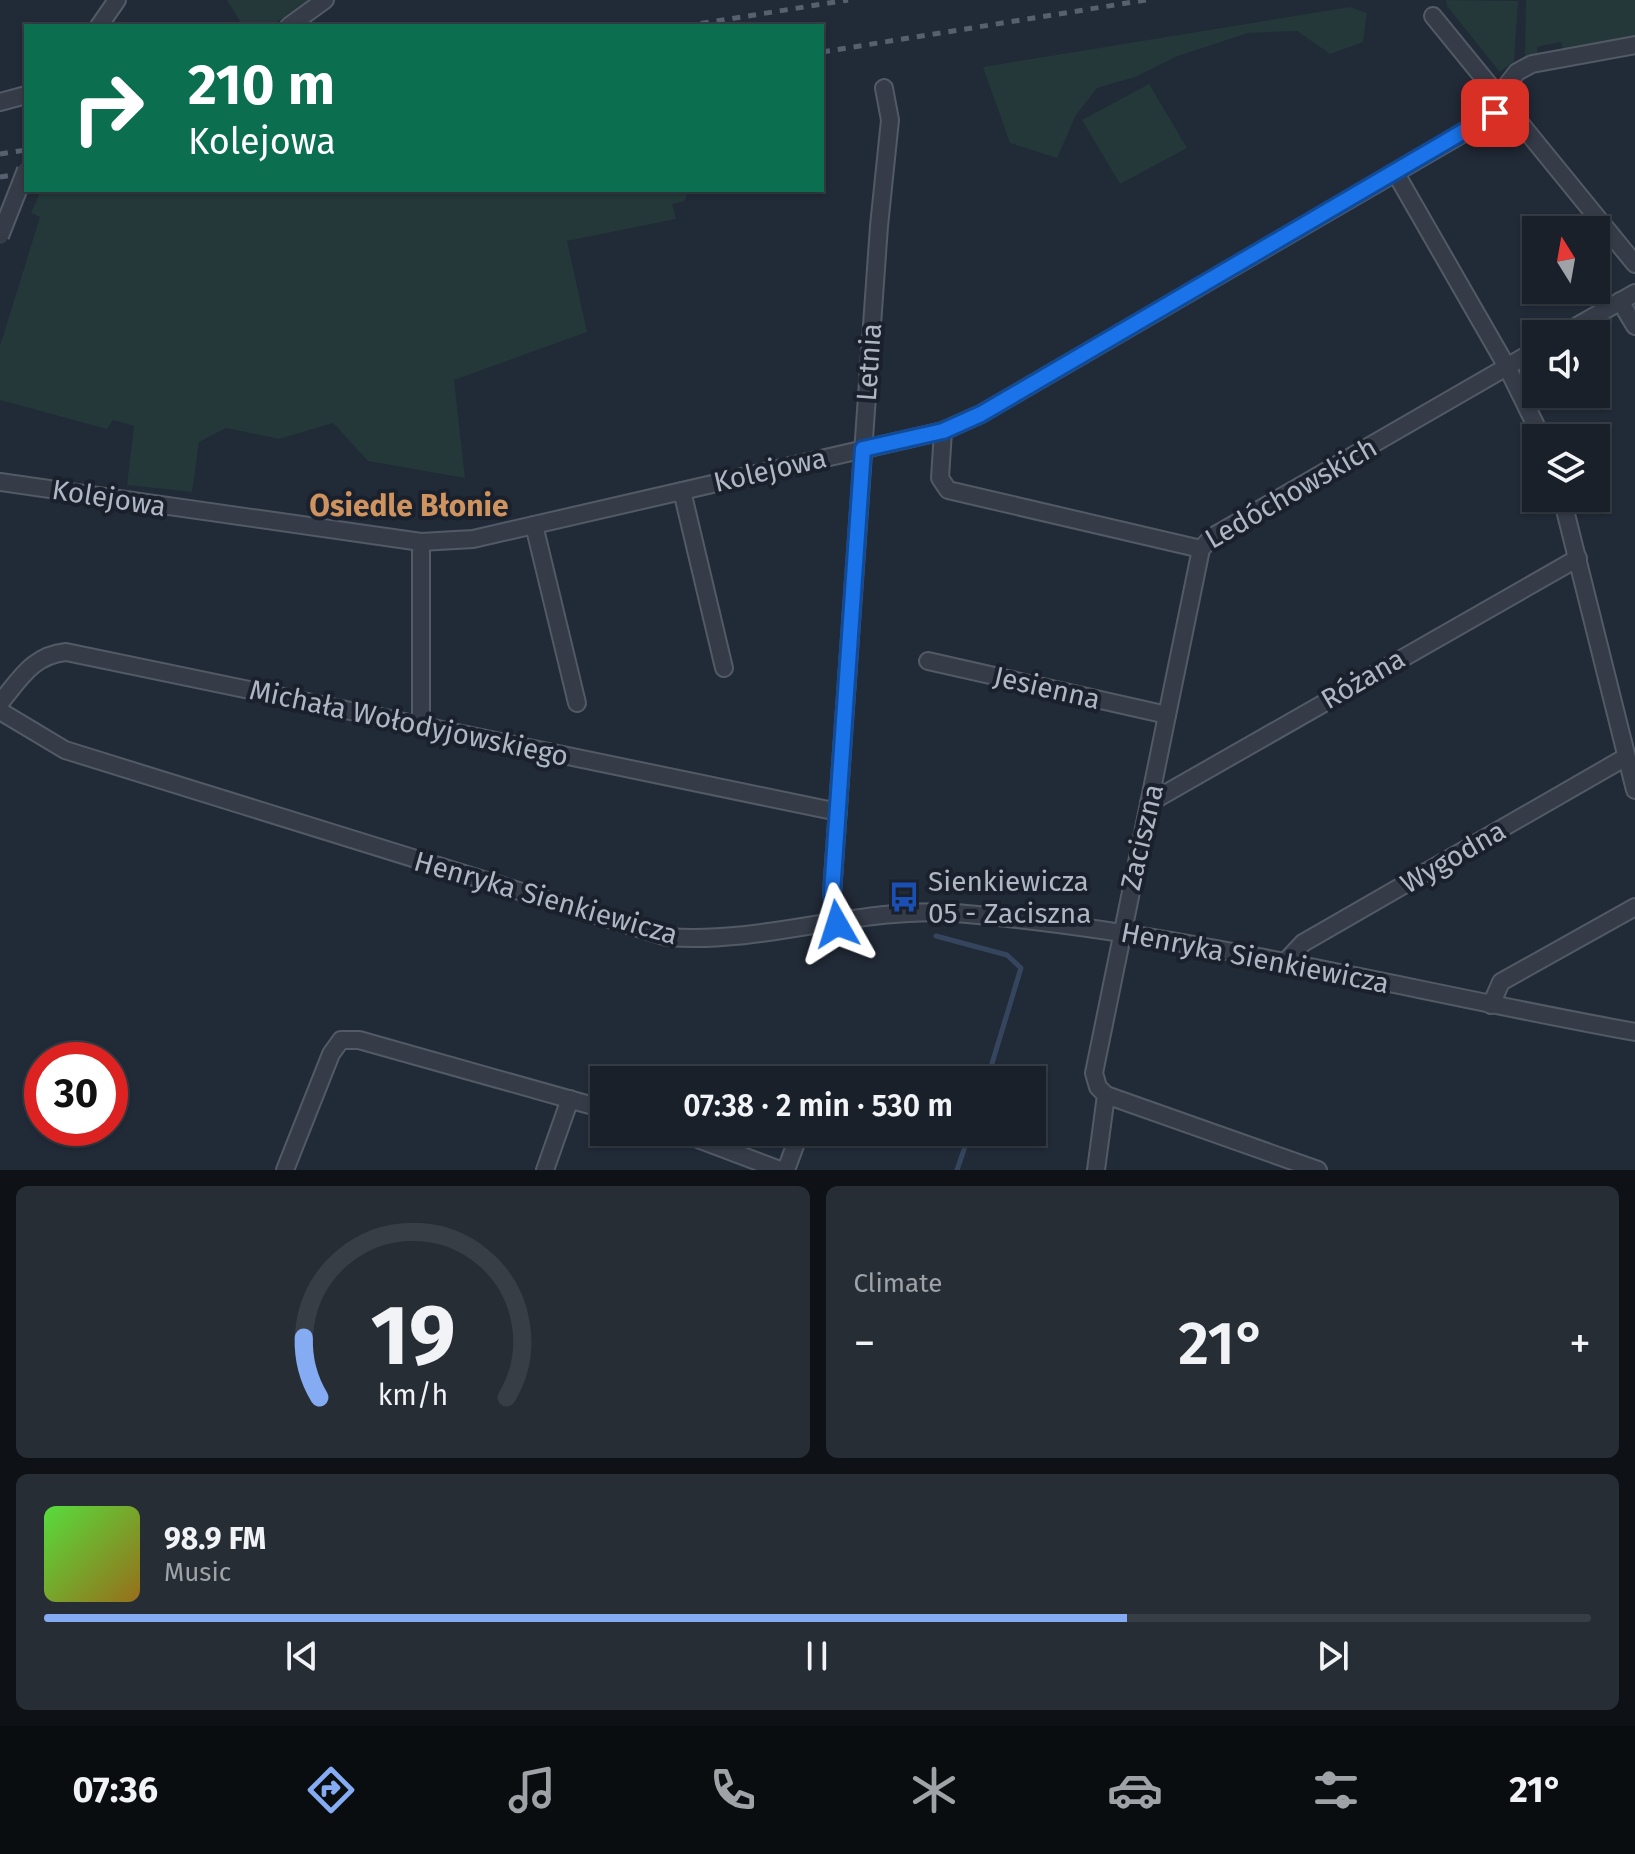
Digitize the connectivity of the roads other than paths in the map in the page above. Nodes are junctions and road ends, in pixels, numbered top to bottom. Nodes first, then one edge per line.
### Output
1 (117, 0) edge
2 (325, 0) edge
3 (1433, 16) dead end
4 (100, 24) edge
5 (292, 24) edge
6 (1635, 45) edge
7 (884, 88) dead end
8 (24, 96) edge
9 (1502, 98) junction
10 (0, 102) edge
11 (1395, 172) junction
12 (24, 175) edge
13 (0, 236) edge
14 (1635, 264) edge
15 (1628, 297) edge
16 (1588, 320) edge
17 (1635, 326) edge
18 (1522, 358) edge
19 (1507, 367) junction
20 (1535, 424) edge
21 (943, 431) junction
22 (863, 449) junction
23 (0, 482) edge
24 (682, 491) junction
25 (1566, 512) edge
26 (534, 525) junction
27 (421, 542) junction
28 (1201, 549) junction
29 (1578, 558) junction
30 (928, 661) dead end
31 (724, 668) dead end
32 (0, 703) edge
33 (577, 703) dead end
34 (0, 711) edge
35 (1167, 715) junction
36 (421, 726) junction
37 (1626, 757) junction
38 (1635, 790) edge
39 (1149, 803) junction
40 (838, 812) junction
41 (1635, 907) edge
42 (837, 924) junction
43 (1121, 931) junction
44 (1284, 963) junction
45 (1491, 1005) junction
46 (1635, 1032) edge
47 (1106, 1095) junction
48 (570, 1099) junction
49 (590, 1105) edge
50 (717, 1146) edge
51 (794, 1146) edge
52 (285, 1170) edge
53 (545, 1170) edge
54 (783, 1170) edge
55 (1096, 1170) edge
56 (1318, 1170) edge

1 - 4 street
2 - 5 street
3 - 9 street
6 - 9 street, Kolejowa
7 - 22 street, Letnia
8 - 10 street
9 - 11 street, Kolejowa
9 - 14 street
11 - 19 street
11 - 21 street, Kolejowa
12 - 13 street, bridge
15 - 16 street
15 - 17 street
18 - 19 street, Ledóchowskich
19 - 20 street
19 - 28 street, Ledóchowskich
21 - 22 street, Kolejowa
21 - 28 street, Ledóchowskich
22 - 24 street, Kolejowa
22 - 40 street, Letnia
23 - 27 street, Kolejowa
24 - 26 street, Kolejowa
24 - 31 street
25 - 29 street
26 - 27 street, Kolejowa
26 - 33 street
27 - 36 street
28 - 35 street, Zaciszna
29 - 37 street
29 - 39 street, Różana
30 - 35 street, Jesienna
32 - 36 street, Michała Wołodyjowskiego
34 - 42 street, Henryka Sienkiewicza
35 - 39 street, Zaciszna
36 - 40 street, Michała Wołodyjowskiego
37 - 38 street
37 - 44 street, Wygodna
39 - 43 street, Zaciszna
40 - 42 street, Letnia
41 - 45 street
42 - 43 street, Henryka Sienkiewicza
43 - 44 street, Henryka Sienkiewicza
43 - 47 street, Zaciszna
44 - 45 street, Henryka Sienkiewicza
45 - 46 street, Henryka Sienkiewicza
47 - 55 street, Zaciszna
47 - 56 street
48 - 49 street
48 - 52 street
48 - 53 street
50 - 54 street
51 - 54 street

